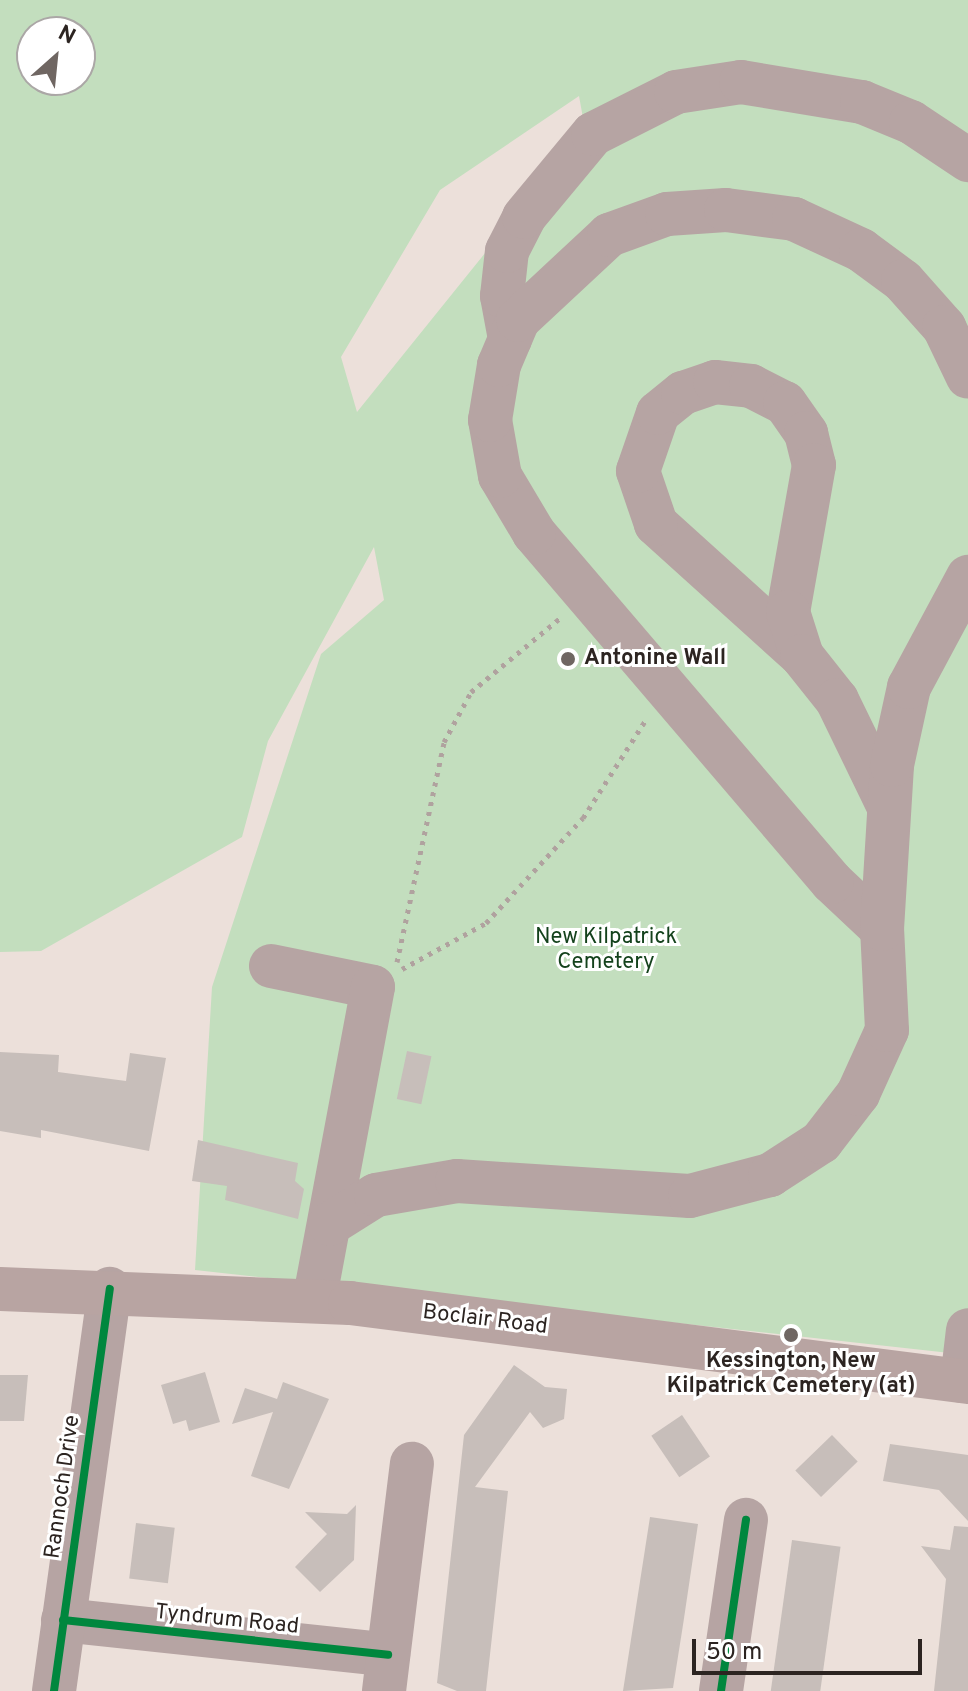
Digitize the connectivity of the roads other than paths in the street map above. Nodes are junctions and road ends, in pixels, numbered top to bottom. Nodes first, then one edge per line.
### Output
1 (968, 160) edge
2 (510, 339) junction
3 (968, 377) edge
4 (968, 577) edge
5 (953, 628) edge
6 (802, 656) junction
7 (888, 805) junction
8 (882, 929) junction
9 (271, 966) dead end
10 (330, 1224) junction
11 (0, 1289) edge
12 (110, 1289) junction
13 (314, 1301) junction
14 (968, 1330) edge
15 (965, 1381) edge
16 (412, 1464) dead end
17 (746, 1520) dead end
18 (63, 1620) junction
19 (386, 1673) edge
20 (54, 1691) edge
21 (721, 1691) edge

1 - 2 street
2 - 3 street
2 - 8 street
4 - 5 street
5 - 7 street
6 - 6 street
6 - 7 street
7 - 8 street
8 - 10 street
9 - 10 street
10 - 13 street
11 - 12 main road, Boclair Road
12 - 13 main road, Boclair Road
12 - 18 street, Rannoch Drive
13 - 15 main road, Boclair Road
14 - 15 street
16 - 19 street
17 - 21 street
18 - 19 street, Tyndrum Road
18 - 20 street, Rannoch Drive

